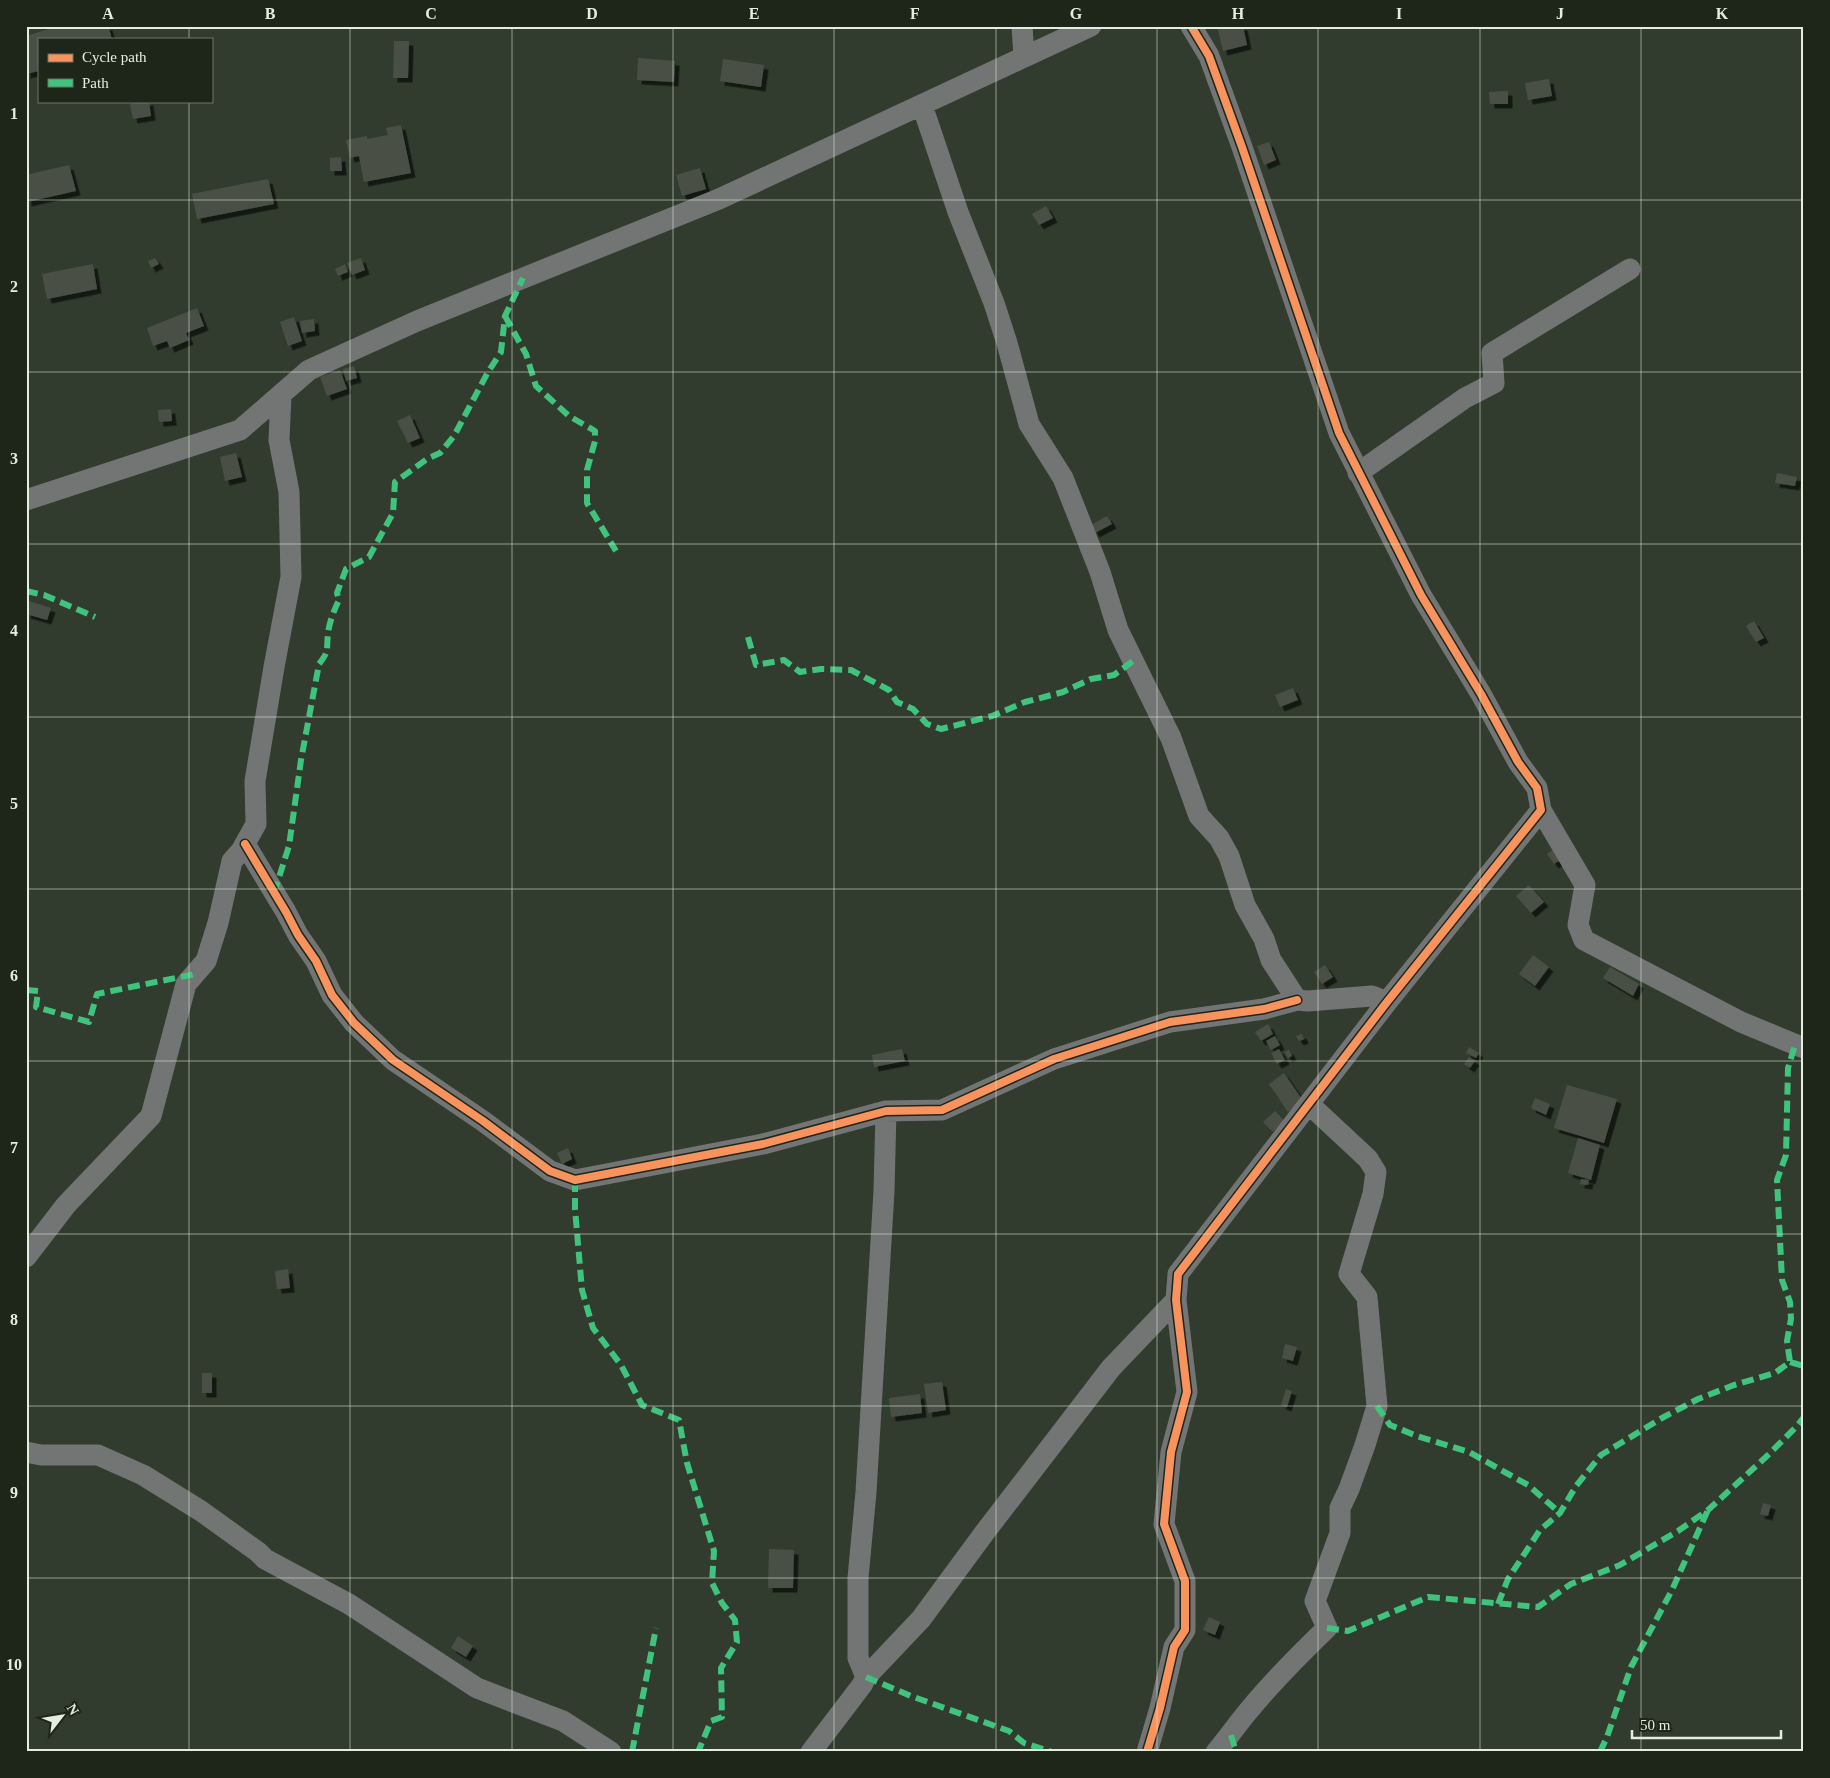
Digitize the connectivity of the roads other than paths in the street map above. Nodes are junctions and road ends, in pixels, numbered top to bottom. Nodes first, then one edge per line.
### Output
1 (1022, 26) edge
2 (1091, 26) edge
3 (1192, 26) edge
4 (1024, 57) junction
5 (922, 105) junction
6 (1630, 269) dead end
7 (281, 395) junction
8 (1358, 473) junction
9 (26, 500) edge
10 (1541, 810) junction
11 (245, 844) junction
12 (1297, 1000) junction
13 (1387, 1002) junction
14 (1804, 1048) edge
15 (1309, 1104) junction
16 (886, 1111) junction
17 (26, 1257) edge
18 (1176, 1300) junction
19 (26, 1452) edge
20 (866, 1677) junction
21 (610, 1752) edge
22 (811, 1752) edge
23 (1147, 1752) edge
24 (1216, 1752) edge

1 - 4 street
2 - 4 street
3 - 8 street
4 - 5 street
5 - 7 street
5 - 12 street
6 - 8 street
7 - 9 street
7 - 11 street
8 - 10 street
10 - 13 street
10 - 14 street
11 - 16 street
11 - 17 street
12 - 13 street
12 - 16 street
13 - 15 street
15 - 18 street
15 - 24 street
16 - 20 street
18 - 20 street
18 - 23 street
19 - 21 street
20 - 22 street

